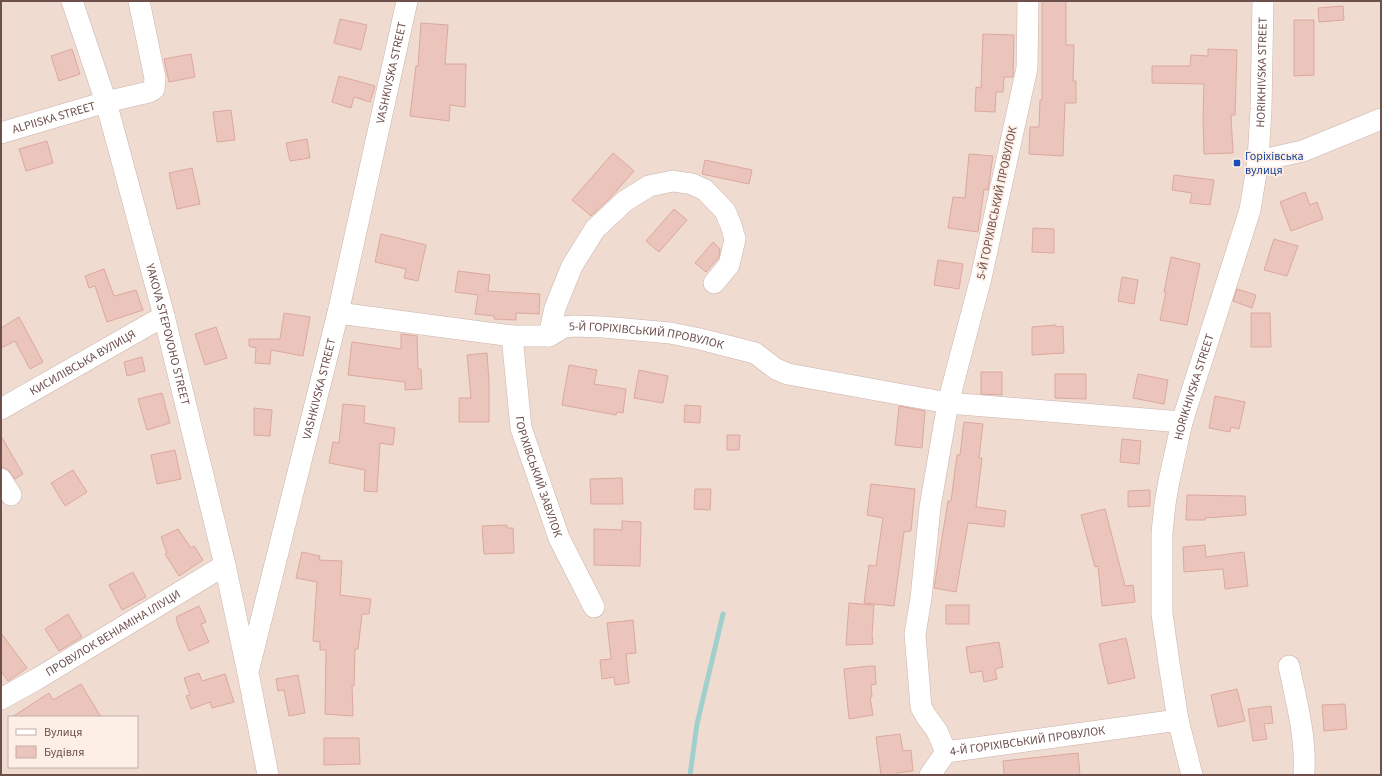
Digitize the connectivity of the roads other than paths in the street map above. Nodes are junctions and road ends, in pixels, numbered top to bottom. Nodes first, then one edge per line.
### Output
1 (72, 1) edge
2 (139, 1) edge
3 (407, 1) edge
4 (1028, 1) edge
5 (1263, 1) edge
6 (106, 102) junction
7 (1381, 119) edge
8 (1, 133) edge
9 (1258, 162) junction
10 (714, 283) dead end
11 (338, 313) junction
12 (164, 316) junction
13 (512, 336) junction
14 (549, 336) junction
15 (948, 403) junction
16 (1, 409) edge
17 (1182, 422) junction
18 (225, 565) junction
19 (594, 608) dead end
20 (1289, 666) dead end
21 (248, 673) junction
22 (1, 699) edge
23 (1178, 720) junction
24 (946, 752) junction
25 (1304, 771) dead end
26 (268, 775) edge
27 (930, 775) edge
28 (1192, 775) edge

1 - 6 street, YAKOVA STEPOVOHO STREET
2 - 6 street, ALPIISKA STREET
3 - 11 street, VASHKIVSKA STREET
4 - 15 street, 5-Й ГОРІХІВСЬКИЙ ПРОВУЛОК
5 - 9 street, HORIKHIVSKA STREET
6 - 8 street, ALPIISKA STREET
6 - 12 street, YAKOVA STEPOVOHO STREET
7 - 9 street
9 - 17 street, HORIKHIVSKA STREET
10 - 14 street
11 - 13 street, 5-Й ГОРІХІВСЬКИЙ ПРОВУЛОК
11 - 21 street, VASHKIVSKA STREET
12 - 16 street, КИСИЛІВСЬКА ВУЛИЦЯ
12 - 18 street, YAKOVA STEPOVOHO STREET
13 - 14 street, 5-Й ГОРІХІВСЬКИЙ ПРОВУЛОК
13 - 19 street, ГОРІХІВСЬКИЙ ЗАВУЛОК
14 - 15 street, 5-Й ГОРІХІВСЬКИЙ ПРОВУЛОК
15 - 17 street, 5-Й ГОРІХІВСЬКИЙ ПРОВУЛОК
15 - 24 street, 4-Й ГОРІХІВСЬКИЙ ПРОВУЛОК
17 - 23 street, HORIKHIVSKA STREET
18 - 21 street, YAKOVA STEPOVOHO STREET
18 - 22 street, ПРОВУЛОК ВЕНІАМІНА ІЛІУЦИ
20 - 25 street
21 - 26 street, VASHKIVSKA STREET
23 - 24 street, 4-Й ГОРІХІВСЬКИЙ ПРОВУЛОК
23 - 28 street, HORIKHIVSKA STREET
24 - 27 street

